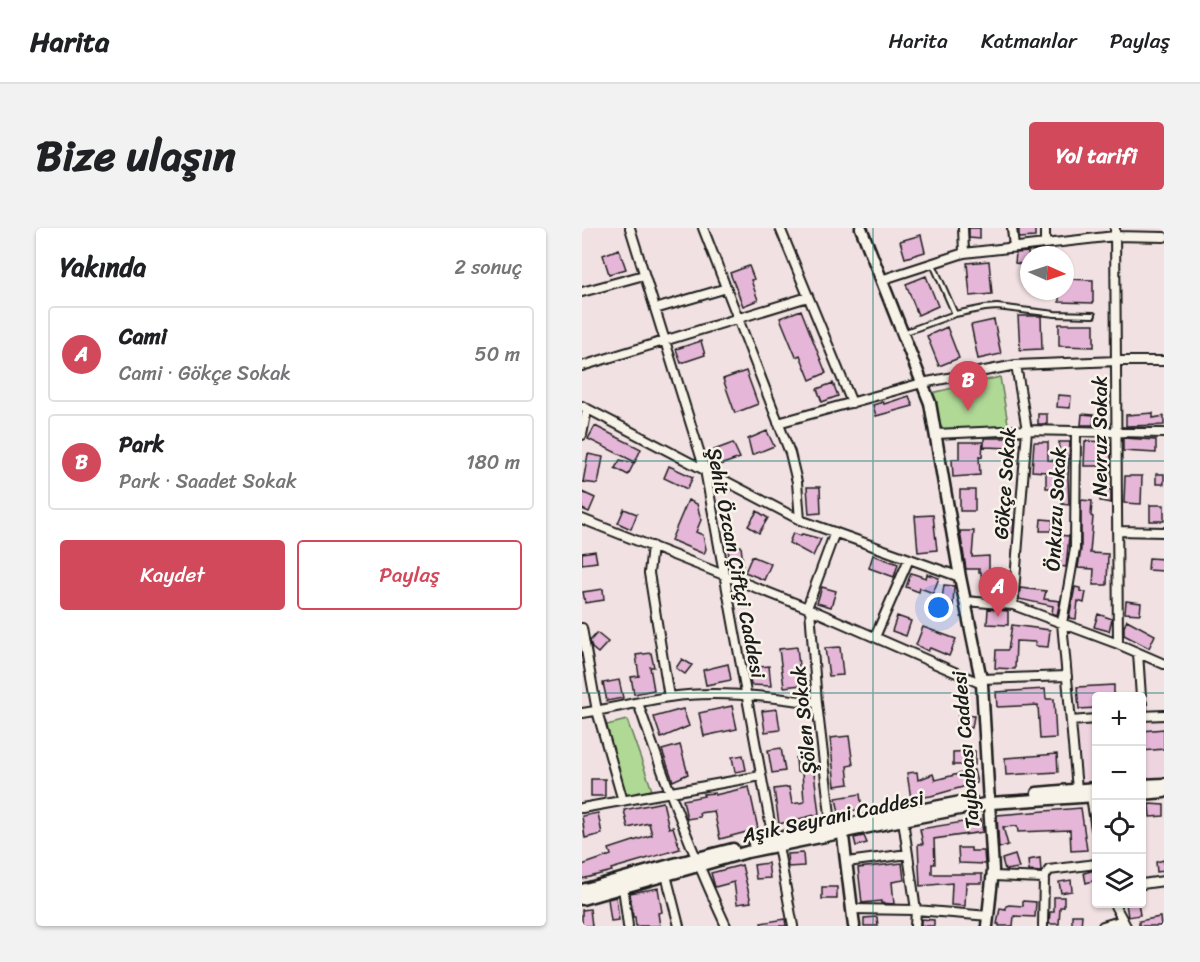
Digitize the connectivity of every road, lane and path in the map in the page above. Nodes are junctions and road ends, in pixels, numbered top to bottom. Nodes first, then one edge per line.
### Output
1 (630, 228) edge
2 (703, 228) edge
3 (780, 228) edge
4 (861, 228) edge
5 (963, 228) edge
6 (1012, 228) edge
7 (1045, 228) edge
8 (1115, 232) edge
9 (1164, 237) edge
10 (1045, 244) junction
11 (1014, 247) junction
12 (964, 253) junction
13 (933, 263) junction
14 (644, 275) junction
15 (881, 280) junction
16 (727, 288) junction
17 (582, 292) edge
18 (808, 297) junction
19 (655, 309) junction
20 (955, 314) junction
21 (1093, 315) dead end
22 (738, 318) junction
23 (902, 333) junction
24 (665, 340) junction
25 (1117, 361) junction
26 (1164, 361) edge
27 (1016, 365) junction
28 (582, 366) edge
29 (922, 383) junction
30 (852, 403) junction
31 (585, 407) edge
32 (778, 423) junction
33 (1028, 430) junction
34 (1076, 431) junction
35 (1117, 432) junction
36 (1164, 433) edge
37 (935, 434) junction
38 (582, 435) edge
39 (705, 470) junction
40 (582, 519) edge
41 (800, 520) junction
42 (1117, 531) junction
43 (835, 532) junction
44 (1164, 532) edge
45 (652, 546) junction
46 (909, 559) junction
47 (723, 574) junction
48 (960, 577) junction
49 (965, 601) junction
50 (1013, 605) junction
51 (809, 609) junction
52 (1062, 623) junction
53 (582, 628) edge
54 (875, 637) junction
55 (1118, 644) junction
56 (1138, 653) junction
57 (1164, 664) edge
58 (1067, 676) junction
59 (982, 682) junction
60 (1141, 692) edge
61 (745, 694) junction
62 (669, 697) junction
63 (638, 703) junction
64 (817, 703) junction
65 (597, 711) junction
66 (582, 712) edge
67 (1164, 715) edge
68 (1146, 716) edge
69 (1092, 719) edge
70 (1071, 721) junction
71 (761, 776) junction
72 (1164, 784) edge
73 (1146, 785) edge
74 (1077, 789) junction
75 (1164, 792) edge
76 (668, 793) junction
77 (1092, 793) edge
78 (1092, 794) edge
79 (1146, 794) edge
80 (989, 800) junction
81 (623, 801) junction
82 (582, 808) edge
83 (903, 820) junction
84 (837, 830) junction
85 (776, 843) junction
86 (908, 854) junction
87 (697, 862) junction
88 (847, 862) junction
89 (1092, 865) edge
90 (666, 875) junction
91 (993, 876) junction
92 (1044, 878) junction
93 (1164, 881) edge
94 (1146, 883) edge
95 (623, 887) junction
96 (582, 890) edge
97 (582, 899) edge
98 (1116, 908) edge
99 (852, 909) junction
100 (916, 910) junction
101 (988, 921) edge
102 (1124, 923) edge
103 (628, 926) edge
104 (679, 926) edge
105 (726, 926) edge
106 (793, 926) edge
107 (854, 926) edge
108 (915, 926) edge
109 (1043, 926) edge
110 (1103, 926) edge

1 - 14 street, Şehit Özcan Çiftçi Caddesi
2 - 16 street
3 - 18 street
4 - 15 main road, Taybabası Caddesi
5 - 12 street
6 - 11 street
7 - 10 street
8 - 9 street
8 - 10 street
8 - 25 street, Nevruz Sokak
10 - 11 street
11 - 12 street
12 - 13 street
13 - 15 street
13 - 20 lane
14 - 17 street
14 - 19 street, Şehit Özcan Çiftçi Caddesi
15 - 23 main road, Taybabası Caddesi
16 - 19 street
16 - 22 street
18 - 22 street
18 - 30 street
19 - 24 street, Şehit Özcan Çiftçi Caddesi
20 - 21 lane
20 - 23 lane
22 - 24 street
22 - 32 street
23 - 29 main road, Taybabası Caddesi
24 - 28 street
24 - 39 street, Şehit Özcan Çiftçi Caddesi
25 - 26 street
25 - 27 street
25 - 35 street, Nevruz Sokak
27 - 29 street
27 - 33 street, Gökçe Sokak
29 - 30 street
29 - 37 main road, Taybabası Caddesi
30 - 32 street
31 - 38 street
31 - 39 street
32 - 41 street
33 - 34 street
33 - 37 street
33 - 50 street, Gökçe Sokak
34 - 35 street
34 - 52 street, Önkuzu Sokak
35 - 36 street
35 - 42 street, Nevruz Sokak
37 - 48 main road, Taybabası Caddesi
39 - 41 street
39 - 47 street, Şehit Özcan Çiftçi Caddesi
40 - 45 street
41 - 43 street
42 - 44 street
42 - 55 street, Nevruz Sokak
43 - 46 street
43 - 51 street
45 - 47 street
45 - 62 street
46 - 48 street
46 - 54 street
47 - 51 street
47 - 61 street, Şehit Özcan Çiftçi Caddesi
48 - 49 main road, Taybabası Caddesi
49 - 50 street
49 - 59 main road, Taybabası Caddesi
50 - 52 street
51 - 54 street
51 - 64 street, Şölen Sokak
52 - 55 street
52 - 58 street, Önkuzu Sokak
53 - 65 street
54 - 59 street
55 - 56 street
56 - 57 street
56 - 60 street
58 - 59 street
58 - 70 street, Önkuzu Sokak
59 - 80 main road, Taybabası Caddesi
61 - 62 street
61 - 64 street
61 - 71 street, Şehit Özcan Çiftçi Caddesi
62 - 63 street
63 - 65 street
63 - 76 street
64 - 84 street, Şölen Sokak
65 - 66 street
65 - 81 street
67 - 68 street
69 - 70 street
70 - 74 street, Önkuzu Sokak
71 - 76 street
71 - 85 street, Şehit Özcan Çiftçi Caddesi
72 - 73 main road
74 - 77 main road
74 - 80 main road
75 - 79 main road
76 - 81 street
76 - 87 street
78 - 80 main road, Aşık Seyrani Caddesi
80 - 83 main road, Aşık Seyrani Caddesi
80 - 84 main road
80 - 91 main road, Taybabası Caddesi
81 - 82 street
83 - 84 main road, Aşık Seyrani Caddesi
83 - 86 street
84 - 85 main road, Aşık Seyrani Caddesi
84 - 88 main road
85 - 87 main road, Aşık Seyrani Caddesi
85 - 106 street, Şehit Özcan Çiftçi Caddesi
86 - 88 street
86 - 100 street
87 - 90 main road, Aşık Seyrani Caddesi
87 - 96 main road
87 - 105 street
88 - 99 main road
89 - 92 street
90 - 95 main road, Aşık Seyrani Caddesi
90 - 104 street
91 - 92 street
91 - 101 main road, Taybabası Caddesi
92 - 109 street
93 - 94 street
95 - 97 main road, Aşık Seyrani Caddesi
95 - 103 street
98 - 102 street
99 - 100 street
99 - 107 main road
100 - 101 street
100 - 108 street
102 - 110 street

